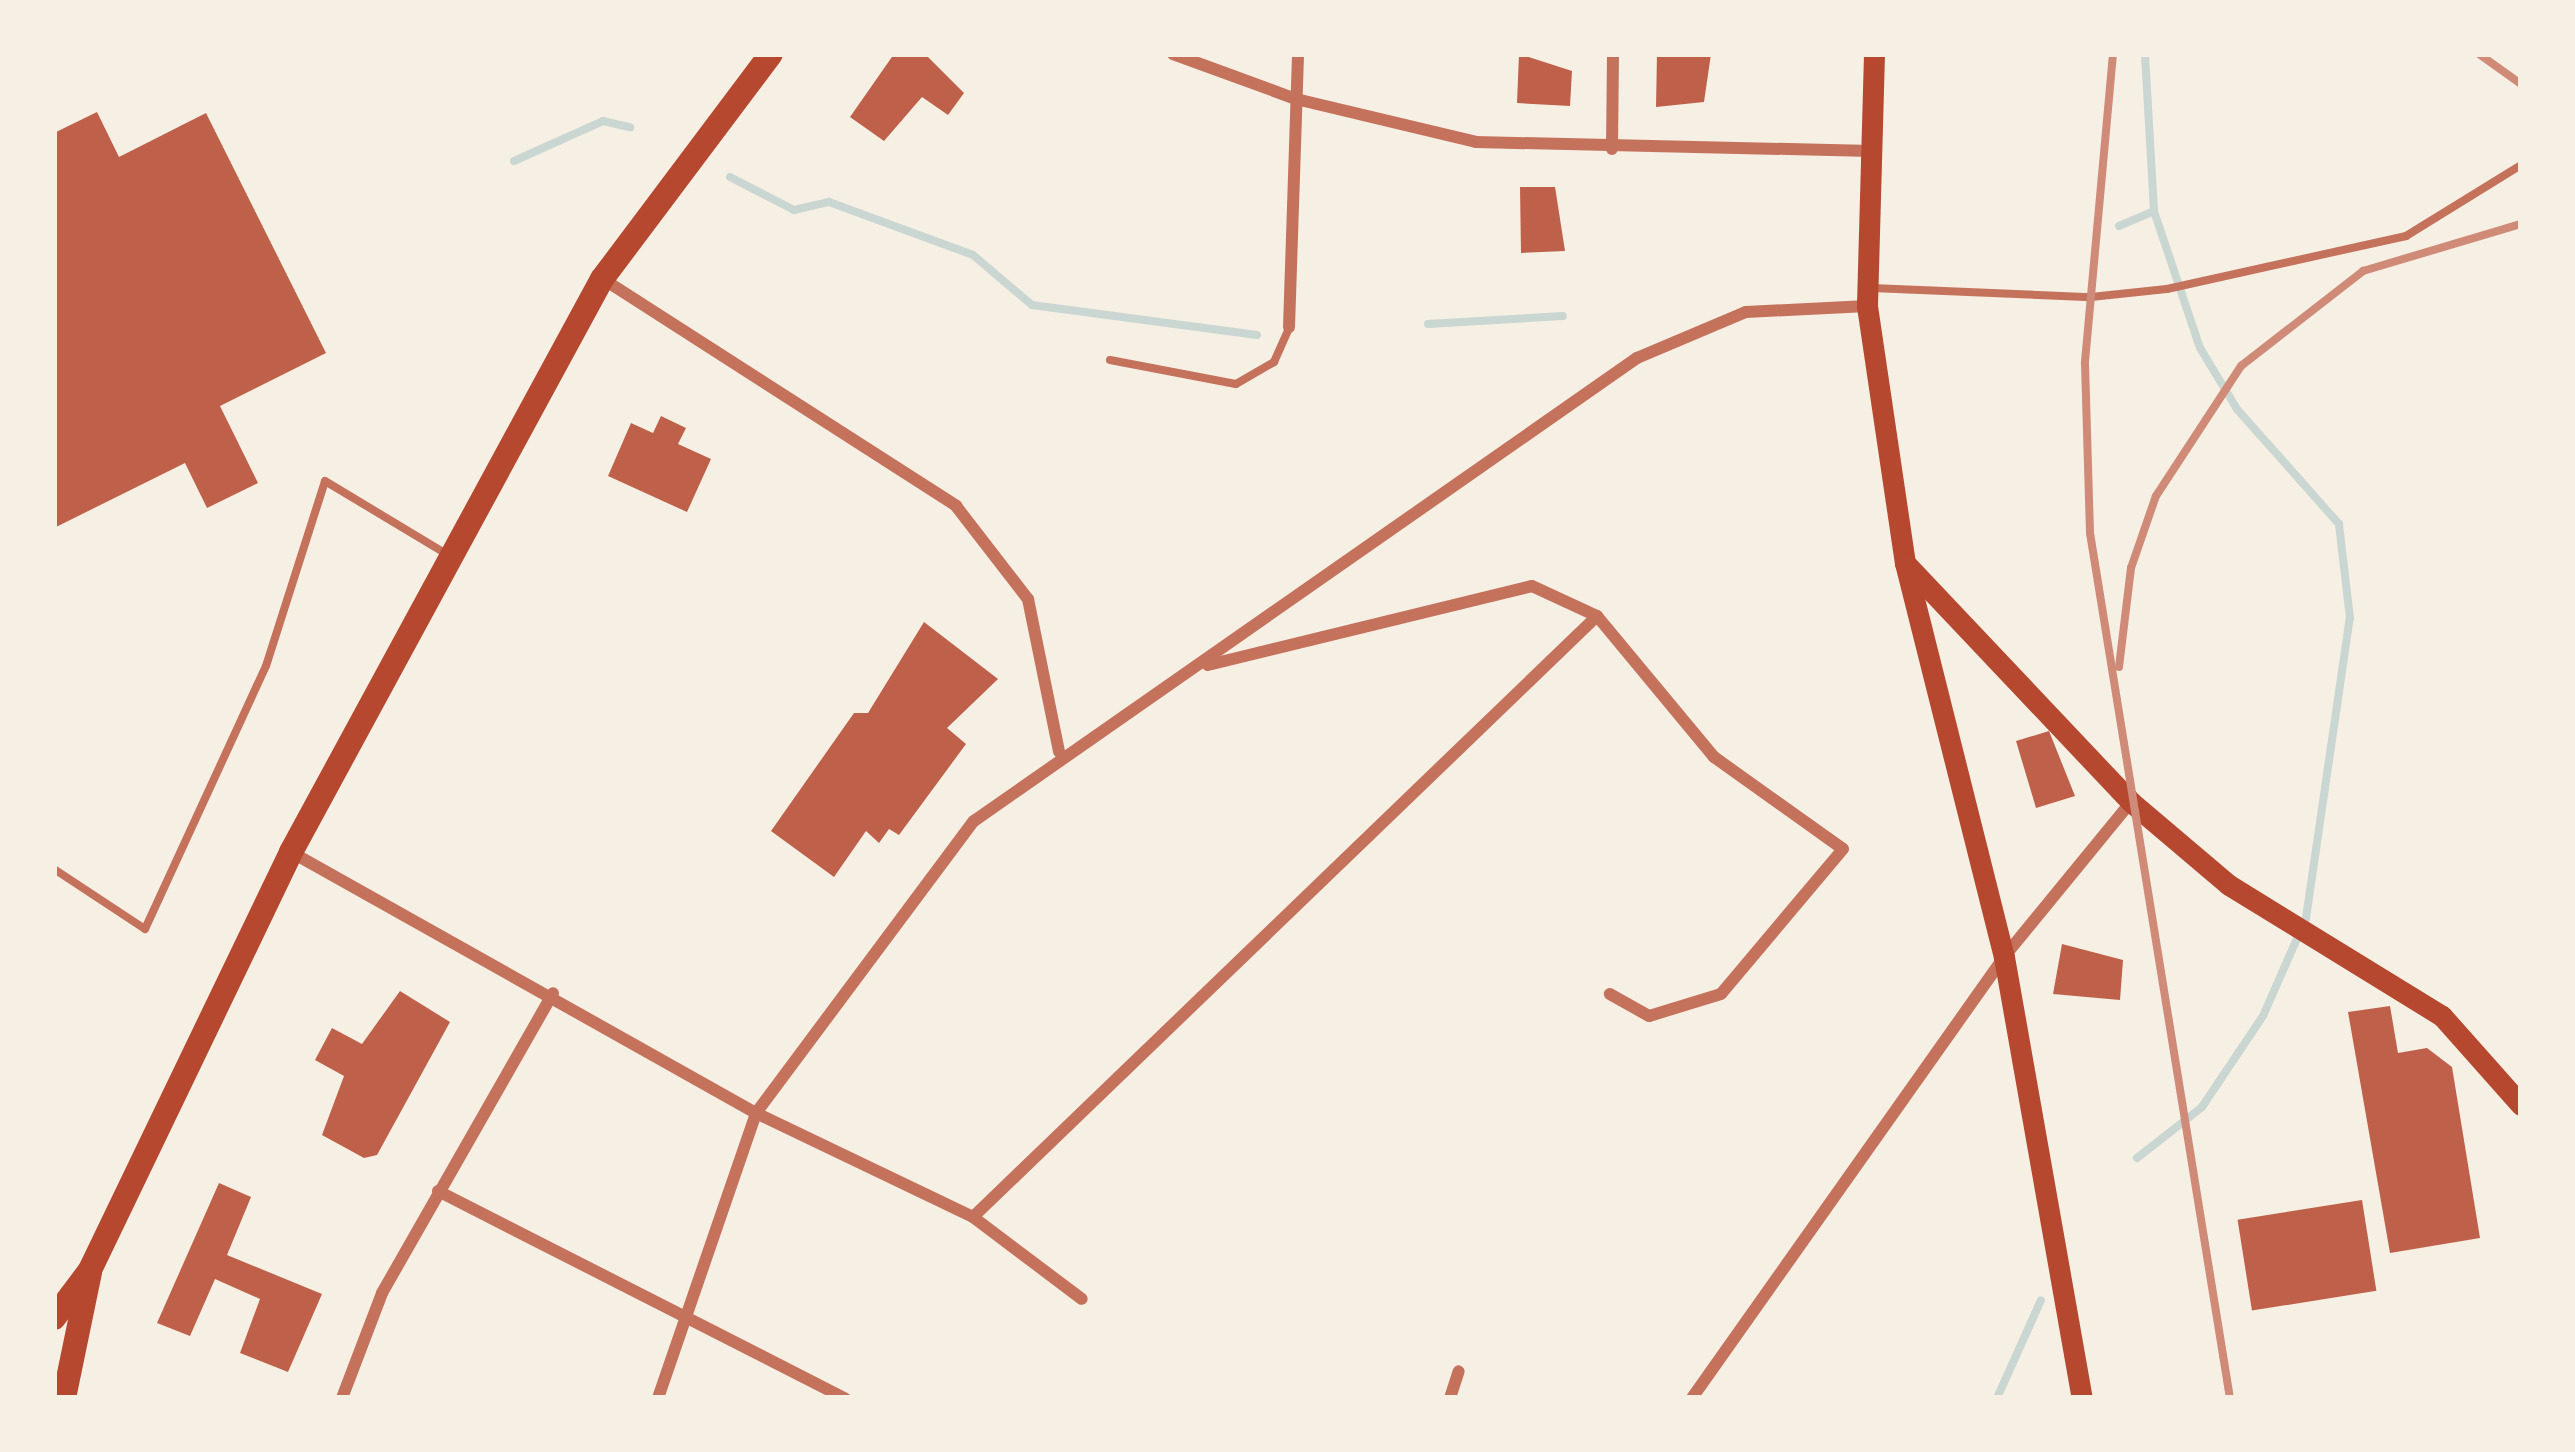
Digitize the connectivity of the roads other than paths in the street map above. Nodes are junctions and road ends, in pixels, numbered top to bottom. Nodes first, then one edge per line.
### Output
1 (771, 54) edge
2 (1173, 54) edge
3 (1298, 54) edge
4 (1613, 54) edge
5 (1874, 54) edge
6 (1296, 99) junction
7 (1612, 149) junction
8 (1872, 151) junction
9 (2521, 165) edge
10 (602, 279) junction
11 (1867, 297) junction
12 (1289, 327) joint
13 (1109, 360) dead end
14 (451, 557) junction
15 (1905, 563) junction
16 (1597, 616) junction
17 (1201, 666) junction
18 (1059, 752) junction
19 (2131, 802) junction
20 (291, 852) junction
21 (54, 869) edge
22 (2004, 957) junction
23 (553, 993) junction
24 (1610, 994) dead end
25 (2521, 1105) edge
26 (756, 1114) junction
27 (438, 1191) junction
28 (973, 1217) junction
29 (90, 1270) junction
30 (1082, 1299) dead end
31 (54, 1318) edge
32 (690, 1319) junction
33 (1459, 1371) dead end
34 (64, 1398) edge
35 (342, 1398) edge
36 (658, 1398) edge
37 (845, 1398) edge
38 (1450, 1398) edge
39 (1692, 1398) edge
40 (2082, 1398) edge

1 - 10 main road
2 - 6 street
3 - 6 street
4 - 7 street
5 - 8 main road
6 - 7 street
6 - 12 street
7 - 8 street
8 - 11 main road
9 - 11 lane
10 - 14 main road
10 - 18 street
11 - 15 main road
11 - 17 street
12 - 13 lane
14 - 20 main road
14 - 21 lane
15 - 19 main road
15 - 22 main road
16 - 17 street
16 - 24 street
16 - 28 street
17 - 18 street
18 - 26 street
19 - 22 street
19 - 25 main road
20 - 23 street
20 - 29 main road
22 - 39 street
22 - 40 main road
23 - 26 street
23 - 27 street
26 - 28 street
26 - 32 street
27 - 32 street
27 - 35 street
28 - 30 street
29 - 31 main road
29 - 34 main road
32 - 36 street
32 - 37 street
33 - 38 street

